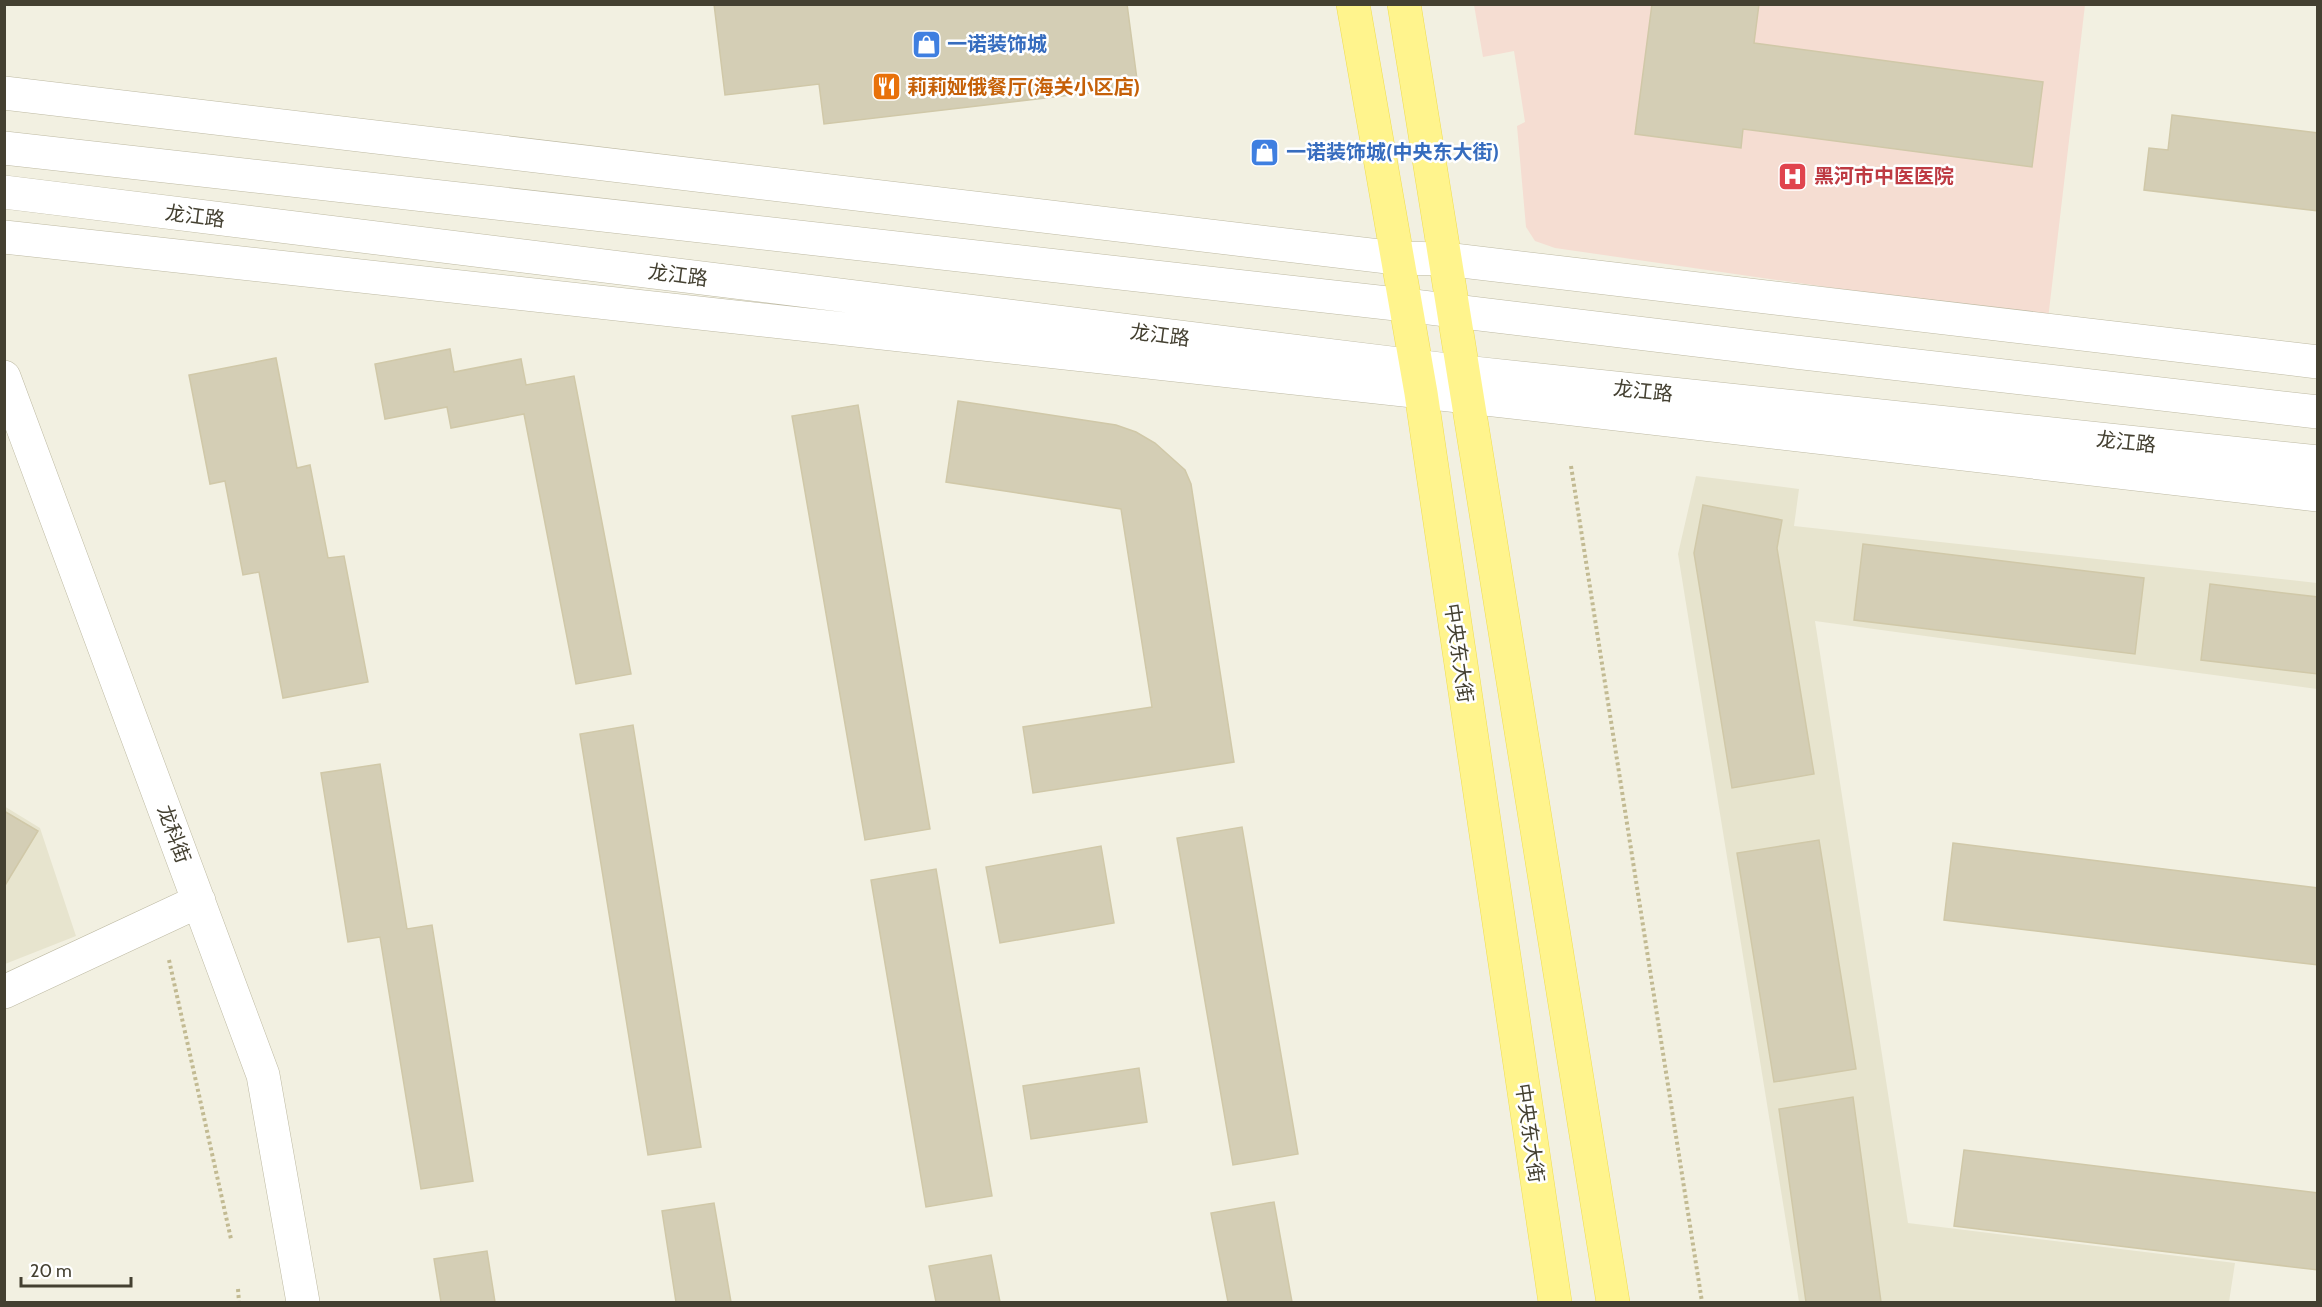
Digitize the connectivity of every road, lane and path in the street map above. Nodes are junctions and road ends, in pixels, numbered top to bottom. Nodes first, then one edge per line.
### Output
1 (1353, 4) edge
2 (1404, 4) edge
3 (4, 93) edge
4 (4, 148) edge
5 (4, 192) edge
6 (4, 237) edge
7 (1396, 258) junction
8 (1445, 259) junction
9 (1405, 304) junction
10 (1455, 311) junction
11 (2318, 362) edge
12 (4, 377) edge
13 (1418, 379) junction
14 (1466, 385) junction
15 (2318, 412) edge
16 (2318, 462) edge
17 (1571, 466) dead end
18 (2318, 495) edge
19 (199, 901) junction
20 (169, 960) dead end
21 (4, 992) edge
22 (231, 1239) dead end
23 (238, 1288) dead end
24 (239, 1302) edge
25 (303, 1302) edge
26 (1555, 1302) edge
27 (1613, 1302) edge
28 (1702, 1302) edge

1 - 7 main road, 中央东大街
2 - 8 main road
3 - 7 street
4 - 9 street
5 - 13 street, 龙江路
6 - 13 street
7 - 8 street
7 - 9 main road, 中央东大街
8 - 10 main road
8 - 11 street
9 - 10 street
9 - 13 main road, 中央东大街
10 - 14 main road
10 - 15 street
12 - 19 street, 龙科街
13 - 14 street, 龙江路
13 - 26 main road, 中央东大街
14 - 16 street, 龙江路
14 - 18 street
14 - 27 main road
17 - 28 path
19 - 21 street
19 - 25 street, 龙科街
20 - 22 path
23 - 24 path

